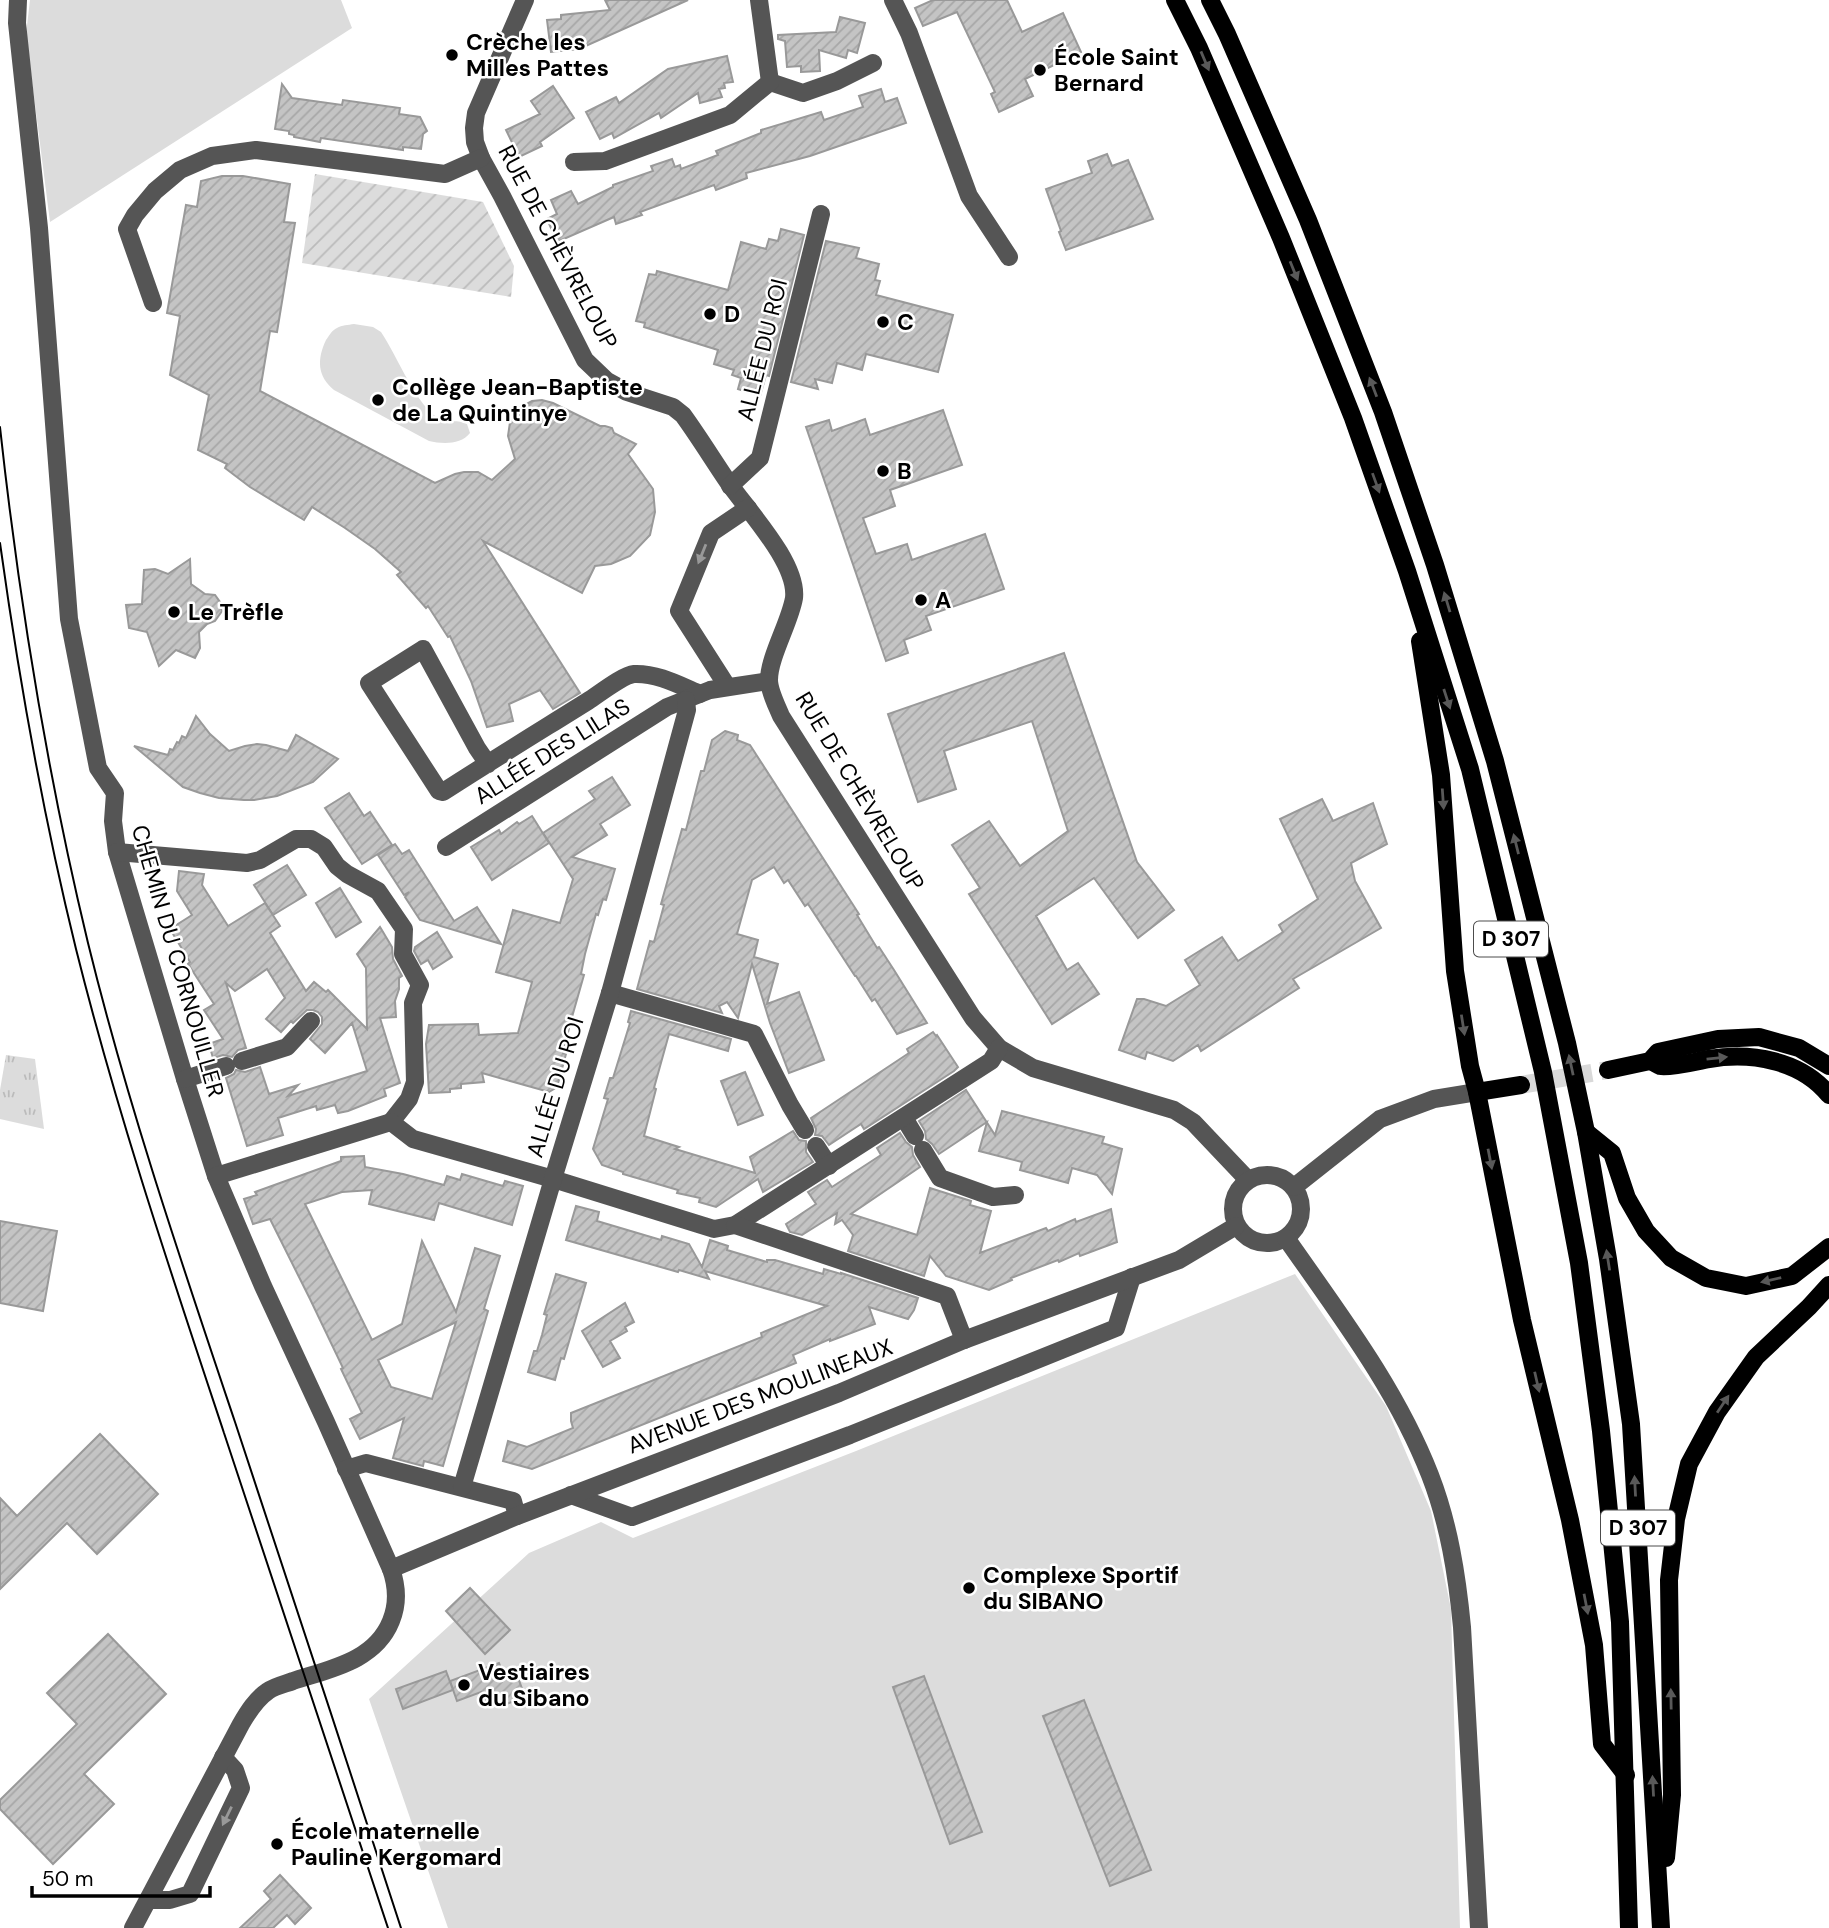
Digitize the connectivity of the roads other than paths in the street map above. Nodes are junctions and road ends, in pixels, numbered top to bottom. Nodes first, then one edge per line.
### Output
1 (18, 0) edge
2 (524, 0) edge
3 (759, 0) edge
4 (893, 0) edge
5 (1175, 0) edge
6 (1210, 0) edge
7 (873, 63) dead end
8 (770, 82) junction
9 (481, 158) junction
10 (574, 162) dead end
11 (821, 215) dead end
12 (1010, 257) dead end
13 (153, 303) dead end
14 (730, 485) junction
15 (748, 508) junction
16 (1411, 586) junction
17 (769, 681) junction
18 (727, 686) junction
19 (693, 697) junction
20 (488, 764) junction
21 (446, 847) dead end
22 (117, 852) junction
23 (610, 993) junction
24 (311, 1021) dead end
25 (999, 1048) junction
26 (1650, 1061) junction
27 (1829, 1066) edge
28 (1608, 1070) tunnel mouth
29 (185, 1079) junction
30 (1521, 1085) tunnel mouth
31 (1477, 1092) junction
32 (1829, 1095) edge
33 (904, 1118) junction
34 (391, 1122) junction
35 (805, 1130) dead end
36 (1586, 1132) junction
37 (816, 1146) dead end
38 (829, 1166) junction
39 (216, 1176) junction
40 (553, 1179) junction
41 (1248, 1180) junction
42 (1294, 1187) junction
43 (1015, 1195) dead end
44 (735, 1225) junction
45 (1236, 1226) junction
46 (1286, 1238) junction
47 (1829, 1247) edge
48 (1132, 1277) junction
49 (1829, 1285) edge
50 (964, 1340) junction
51 (346, 1469) junction
52 (462, 1487) junction
53 (571, 1495) junction
54 (517, 1516) junction
55 (391, 1569) junction
56 (223, 1757) junction
57 (1626, 1776) junction
58 (148, 1900) junction
59 (1661, 1921) edge
60 (133, 1928) edge
61 (1479, 1928) edge
62 (1629, 1928) edge

1 - 22 street, CHEMIN DU CORNOUILLER
2 - 9 street, RUE DE CHÈVRELOUP
3 - 8 street
4 - 12 street
5 -> 16 main road, D 307
36 -> 6 main road, D 307
7 - 8 street
8 - 10 street
9 - 13 street
9 - 14 street, RUE DE CHÈVRELOUP
11 - 14 street, ALLÉE DU ROI
14 - 15 street, RUE DE CHÈVRELOUP
15 - 17 street, RUE DE CHÈVRELOUP
15 -> 18 street
16 -> 31 main road
16 -> 57 main road, D 307
17 - 18 street, ALLÉE DES LILAS
17 - 25 street, RUE DE CHÈVRELOUP
18 - 19 street, ALLÉE DES LILAS
19 - 20 street
19 - 21 street, ALLÉE DES LILAS
19 - 23 street, ALLÉE DU ROI
20 - 20 street
22 - 29 street, CHEMIN DU CORNOUILLER
22 - 34 street
23 - 35 street
23 - 40 street, ALLÉE DU ROI
24 - 29 street
25 - 33 street
25 - 41 street, RUE DE CHÈVRELOUP
26 - 27 main road
26 - 28 main road
26 -> 32 main road
29 - 39 street, CHEMIN DU CORNOUILLER
30 - 31 main road
31 - 42 street
31 -> 57 main road, D 307
33 - 38 street
33 - 43 street
34 - 39 street
34 - 40 street
47 -> 36 main road
59 -> 36 main road, D 307
37 - 38 street
38 - 44 street
39 - 51 street, CHEMIN DU CORNOUILLER
40 - 44 street
40 - 52 street, ALLÉE DU ROI
41 - 42 street
41 - 45 street
42 - 46 street
44 - 50 street
45 - 46 street
45 - 48 street, AVENUE DES MOULINEAUX
46 - 61 street
48 - 50 street, AVENUE DES MOULINEAUX
48 - 53 street
59 -> 49 main road
50 - 53 street, AVENUE DES MOULINEAUX
51 - 52 street
51 - 55 street, CHEMIN DU CORNOUILLER
52 - 54 street
53 - 54 street, AVENUE DES MOULINEAUX
54 - 55 street, AVENUE DES MOULINEAUX
55 - 56 street
56 - 58 street
56 -> 58 street
57 - 62 main road, D 307
58 - 60 street

